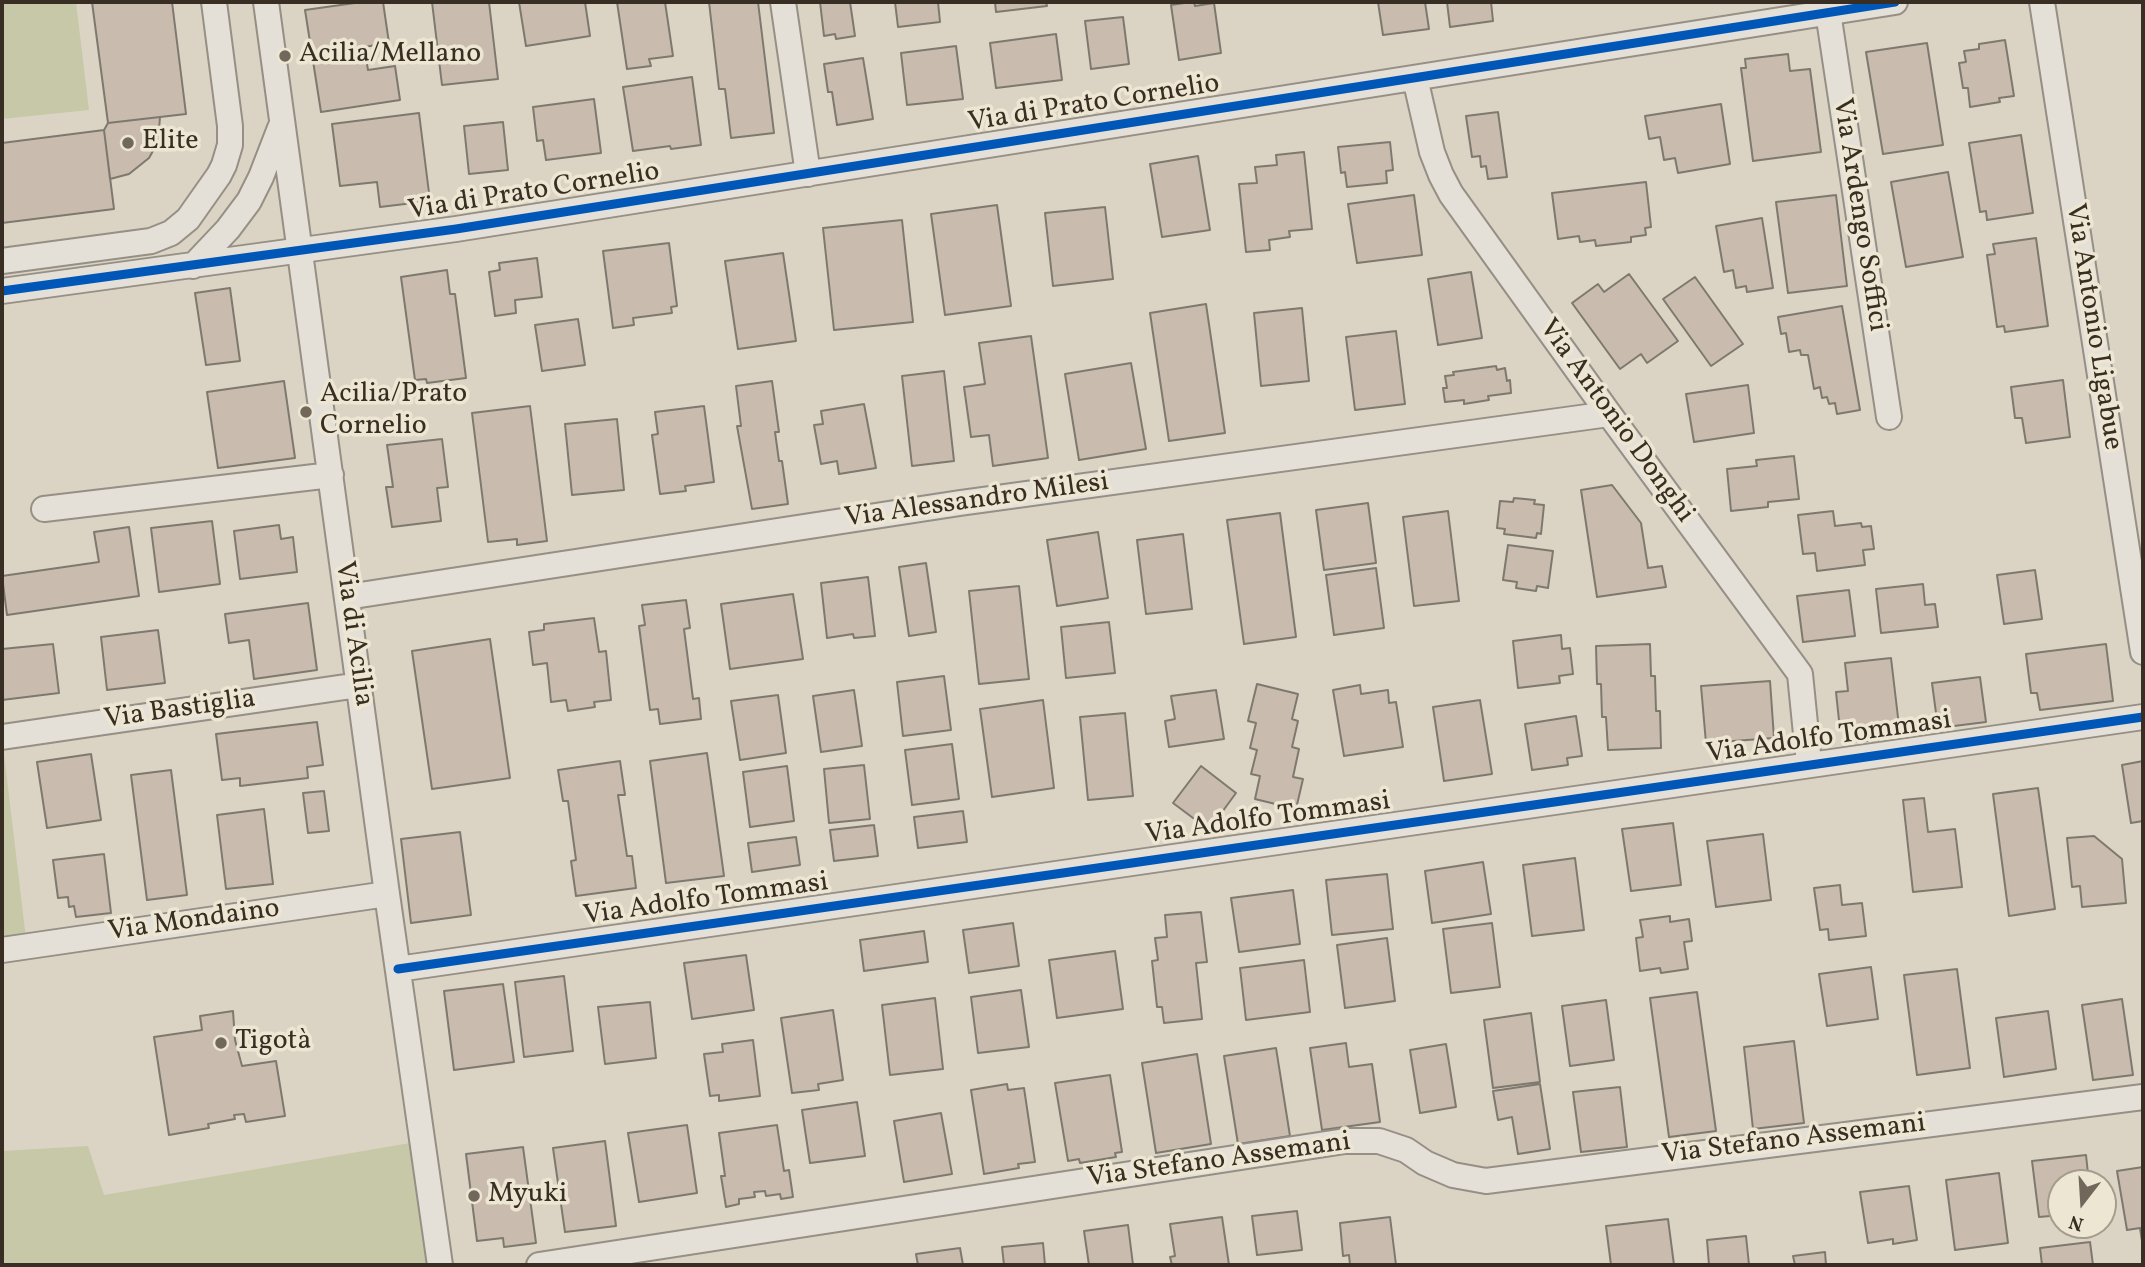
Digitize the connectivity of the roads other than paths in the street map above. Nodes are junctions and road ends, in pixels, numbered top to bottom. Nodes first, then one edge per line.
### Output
1 (214, 2) edge
2 (266, 2) edge
3 (783, 2) edge
4 (1895, 2) edge
5 (2042, 2) edge
6 (1784, 10) edge
7 (1828, 12) junction
8 (1415, 78) junction
9 (282, 125) junction
10 (808, 174) junction
11 (300, 251) junction
12 (52, 254) junction
13 (2, 261) edge
14 (193, 266) junction
15 (56, 284) junction
16 (2, 291) edge
17 (1609, 414) junction
18 (1889, 417) dead end
19 (331, 475) junction
20 (44, 509) dead end
21 (347, 597) junction
22 (2143, 652) edge
23 (359, 684) junction
24 (2143, 717) edge
25 (2, 737) edge
26 (1809, 764) junction
27 (387, 894) junction
28 (2, 950) edge
29 (398, 968) junction
30 (2143, 1097) edge
31 (439, 1265) edge
32 (539, 1265) edge

1 - 12 street
2 - 9 street, Via di Acilia
3 - 10 street
4 - 7 street, Via di Prato Cornelio
5 - 22 street, Via Antonio Ligabue
6 - 7 street, Via di Prato Cornelio
6 - 8 street, Via di Prato Cornelio
7 - 18 street, Via Ardengo Soffici
8 - 10 street, Via di Prato Cornelio
8 - 17 street, Via Antonio Donghi
9 - 11 street, Via di Acilia
9 - 14 street
10 - 11 street, Via di Prato Cornelio
11 - 14 street, Via di Prato Cornelio
11 - 19 street, Via di Acilia
12 - 13 street
12 - 15 street
14 - 15 street, Via di Prato Cornelio
15 - 16 street, Via di Prato Cornelio
17 - 21 street, Via Alessandro Milesi
17 - 26 street, Via Antonio Donghi
19 - 20 street
19 - 21 street, Via di Acilia
21 - 23 street, Via di Acilia
23 - 25 street, Via Bastiglia
23 - 27 street, Via di Acilia
24 - 26 street, Via Adolfo Tommasi
26 - 29 street, Via Adolfo Tommasi
27 - 28 street, Via Mondaino
27 - 29 street, Via di Acilia
29 - 31 street, Via di Acilia
30 - 32 street, Via Stefano Assemani

